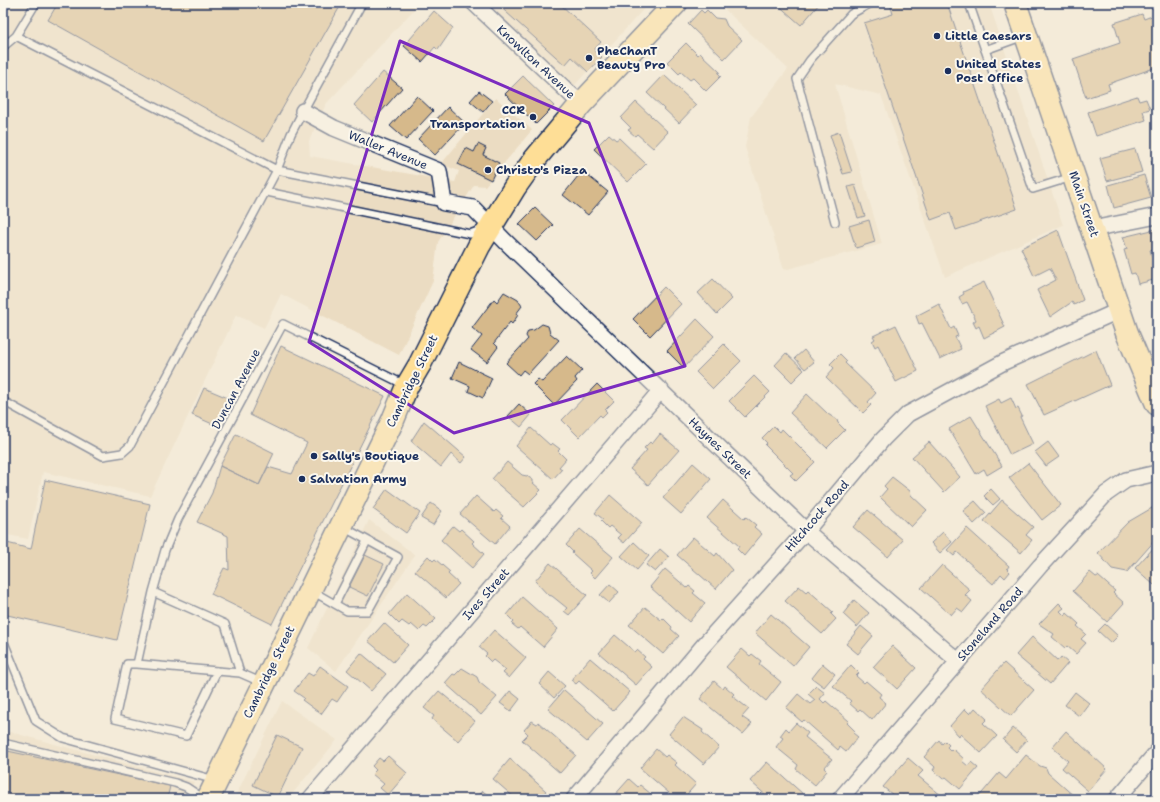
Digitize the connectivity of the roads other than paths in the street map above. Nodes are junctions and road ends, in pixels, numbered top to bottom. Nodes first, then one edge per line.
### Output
1 (36, 3) edge
2 (362, 3) edge
3 (474, 3) edge
4 (676, 3) edge
5 (871, 3) edge
6 (969, 3) edge
7 (1015, 3) edge
8 (16, 36) junction
9 (1026, 36) junction
10 (3, 47) edge
11 (986, 50) junction
12 (581, 104) junction
13 (303, 111) junction
14 (277, 170) junction
15 (1074, 177) junction
16 (267, 192) junction
17 (444, 203) junction
18 (1157, 216) edge
19 (835, 222) dead end
20 (490, 226) junction
21 (1092, 229) junction
22 (1120, 310) junction
23 (407, 386) junction
24 (661, 390) junction
25 (3, 401) edge
26 (1157, 404) edge
27 (1157, 473) edge
28 (341, 526) junction
29 (806, 530) junction
30 (367, 541) junction
31 (310, 590) junction
32 (153, 592) junction
33 (335, 604) junction
34 (3, 640) edge
35 (958, 661) junction
36 (137, 664) junction
37 (217, 671) junction
38 (240, 673) junction
39 (264, 683) junction
40 (3, 743) edge
41 (1157, 752) edge
42 (212, 790) edge
43 (204, 799) edge
44 (310, 799) edge
45 (574, 799) edge
46 (840, 799) edge
47 (1117, 799) edge

1 - 8 lane
2 - 13 lane
3 - 12 street, Knowlton Avenue
4 - 12 main road, Cambridge Street
5 - 19 lane
6 - 11 lane
7 - 9 main road, Main Street
8 - 10 lane
8 - 14 lane
9 - 11 lane
9 - 15 main road, Main Street
11 - 15 lane
12 - 20 main road, Cambridge Street
13 - 14 lane
13 - 17 street, Waller Avenue
14 - 16 lane
14 - 17 lane
15 - 21 main road, Main Street
16 - 20 lane
16 - 25 lane
17 - 20 street
18 - 21 street
20 - 23 main road, Cambridge Street
20 - 24 street, Haynes Street
21 - 22 main road, Main Street
22 - 26 main road, Main Street
22 - 29 street, Hitchcock Road
23 - 28 main road, Cambridge Street
23 - 32 lane, Duncan Avenue
24 - 29 street, Haynes Street
24 - 44 street, Ives Street
27 - 35 street, Stoneland Road
28 - 30 lane
28 - 31 main road, Cambridge Street
29 - 35 street, Haynes Street
29 - 45 street, Hitchcock Road
30 - 33 lane
30 - 33 lane
31 - 33 lane
31 - 39 main road, Cambridge Street
32 - 36 lane
32 - 38 lane
34 - 42 lane
35 - 46 street, Stoneland Road
36 - 37 lane
36 - 37 lane
37 - 38 lane
38 - 39 lane
39 - 42 main road, Cambridge Street
40 - 43 lane
41 - 47 street

